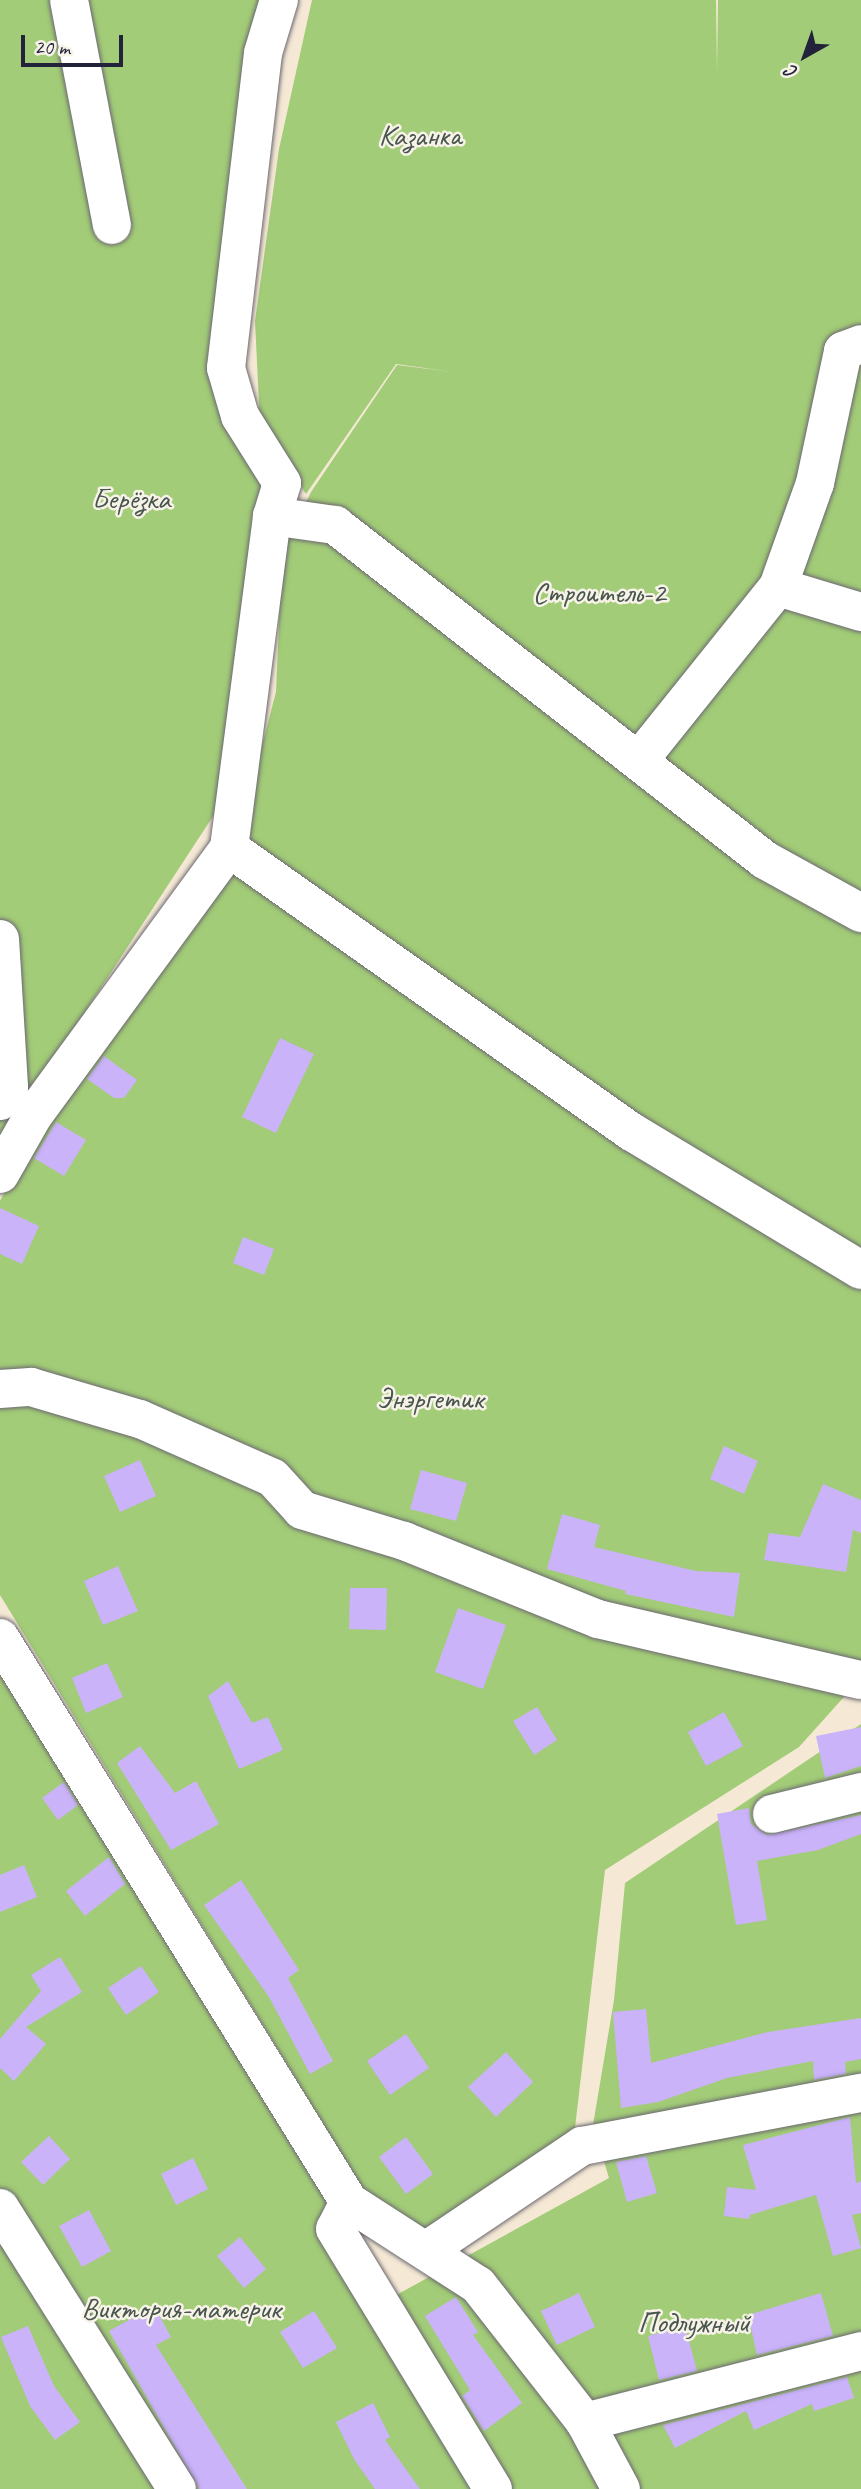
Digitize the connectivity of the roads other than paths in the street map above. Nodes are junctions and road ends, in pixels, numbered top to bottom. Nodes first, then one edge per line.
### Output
1 (69, 0) edge
2 (279, 0) edge
3 (112, 225) dead end
4 (861, 344) edge
5 (272, 516) junction
6 (778, 587) junction
7 (861, 612) edge
8 (640, 759) junction
9 (229, 848) junction
10 (861, 913) edge
11 (0, 939) edge
12 (0, 1101) edge
13 (0, 1174) edge
14 (861, 1270) edge
15 (0, 1389) edge
16 (0, 1638) edge
17 (861, 1680) edge
18 (861, 1792) edge
19 (772, 1814) dead end
20 (861, 2094) edge
21 (349, 2202) junction
22 (0, 2208) edge
23 (427, 2250) junction
24 (861, 2351) edge
25 (585, 2423) junction
26 (177, 2489) edge
27 (493, 2489) edge
28 (621, 2489) edge

1 - 3 lane
2 - 5 lane
4 - 6 lane
5 - 8 lane
5 - 9 lane
6 - 7 lane
6 - 8 lane
8 - 10 lane
9 - 13 lane
9 - 14 lane
11 - 12 lane
15 - 17 lane
16 - 21 lane
18 - 19 lane
20 - 23 lane
21 - 23 lane
21 - 27 lane
22 - 26 lane
23 - 25 lane
24 - 25 lane
25 - 28 lane

